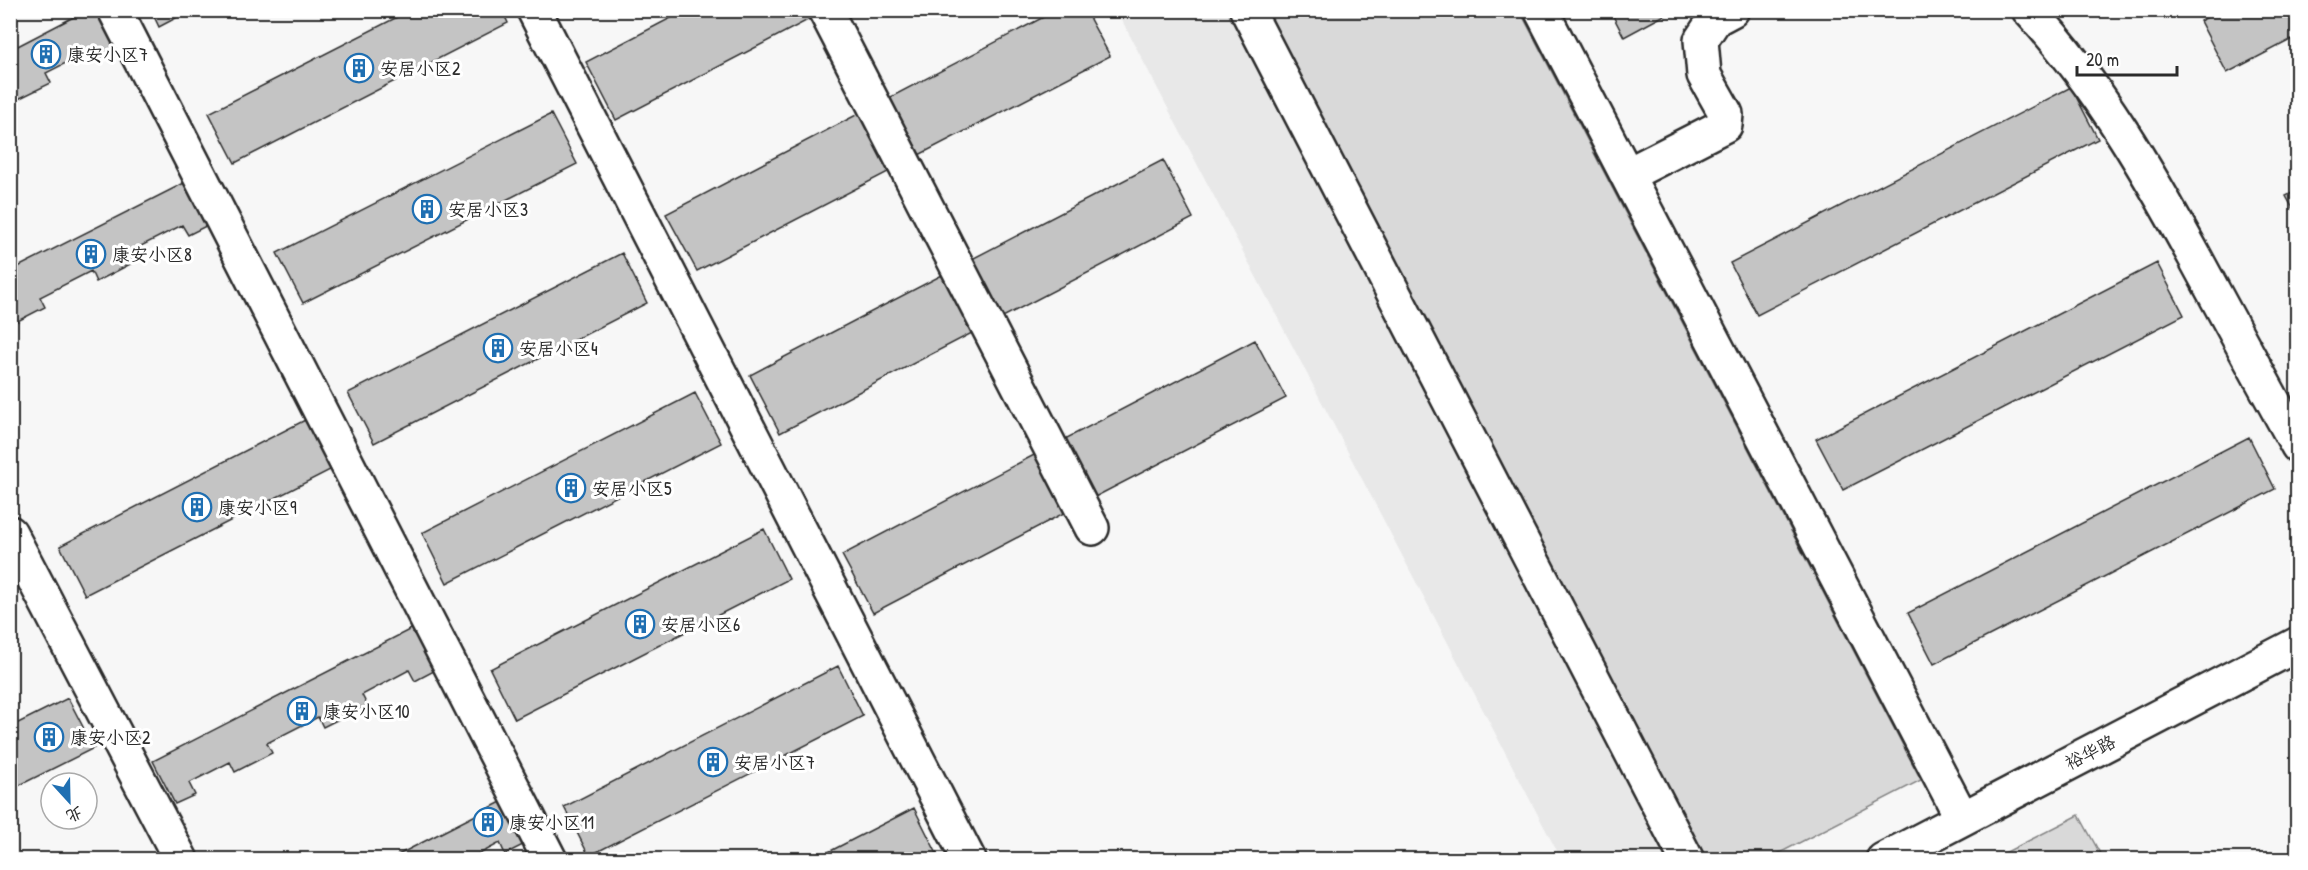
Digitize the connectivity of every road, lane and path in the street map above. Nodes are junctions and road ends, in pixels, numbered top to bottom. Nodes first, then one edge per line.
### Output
1 (115, 10) edge
2 (534, 10) edge
3 (825, 10) edge
4 (1247, 10) edge
5 (1541, 10) edge
6 (1732, 10) edge
7 (2029, 10) edge
8 (1627, 175) junction
9 (2298, 446) edge
10 (1092, 528) dead end
11 (10, 533) edge
12 (2298, 644) edge
13 (1962, 818) junction
14 (181, 860) edge
15 (550, 860) edge
16 (969, 860) edge
17 (1687, 860) edge
18 (1883, 860) edge

1 - 15 street
2 - 16 street
3 - 10 street
4 - 17 street
5 - 8 street
6 - 8 street
7 - 9 street
8 - 13 street
11 - 14 street
12 - 13 street, 裕华路
13 - 18 street, 裕华路

